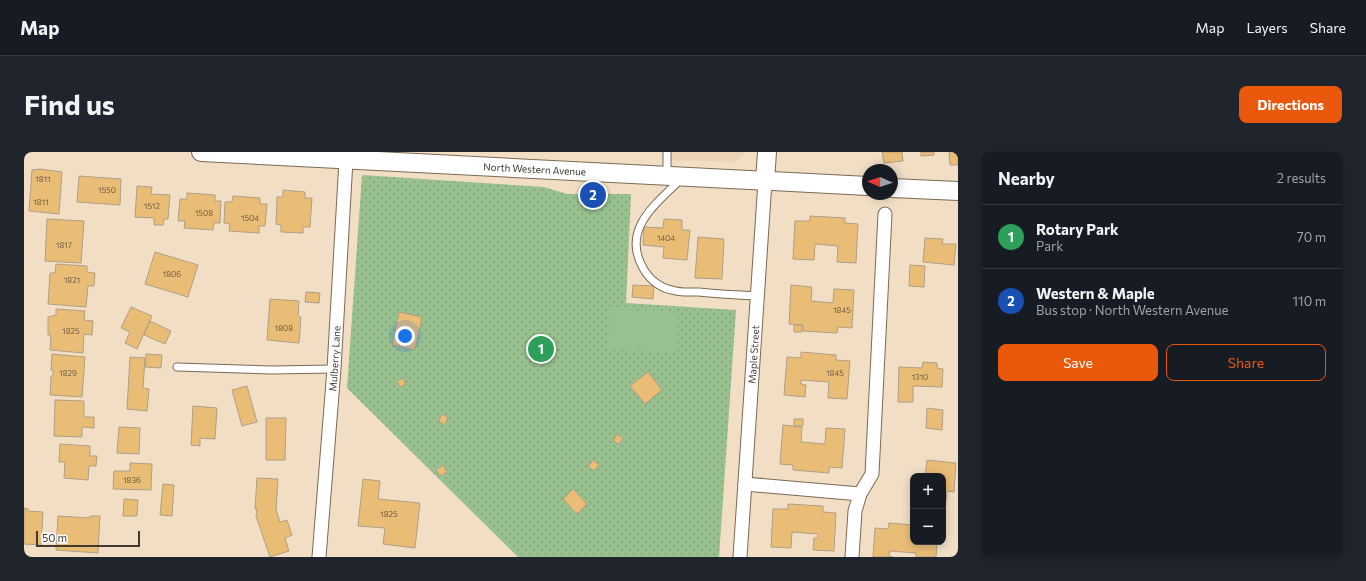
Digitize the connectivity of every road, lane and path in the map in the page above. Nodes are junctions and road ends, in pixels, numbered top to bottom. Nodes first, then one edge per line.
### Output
1 (201, 152) edge
2 (667, 152) edge
3 (767, 152) edge
4 (346, 160) junction
5 (675, 176) junction
6 (765, 181) junction
7 (862, 186) edge
8 (898, 188) edge
9 (958, 191) edge
10 (886, 214) dead end
11 (757, 296) junction
12 (177, 367) dead end
13 (334, 369) junction
14 (745, 484) junction
15 (860, 494) junction
16 (319, 557) edge
17 (740, 557) edge
18 (852, 557) edge

1 - 4 main road, North Western Avenue
2 - 5 lane
3 - 6 main road, Maple Street
4 - 5 main road, North Western Avenue
4 - 13 street, Mulberry Lane
5 - 6 main road, North Western Avenue
5 - 11 lane
6 - 7 main road, North Western Avenue
6 - 11 street, Maple Street
8 - 9 main road
10 - 15 street
11 - 14 street, Maple Street
12 - 13 lane
13 - 16 street, Mulberry Lane
14 - 15 street
14 - 17 street, Maple Street
15 - 18 street

